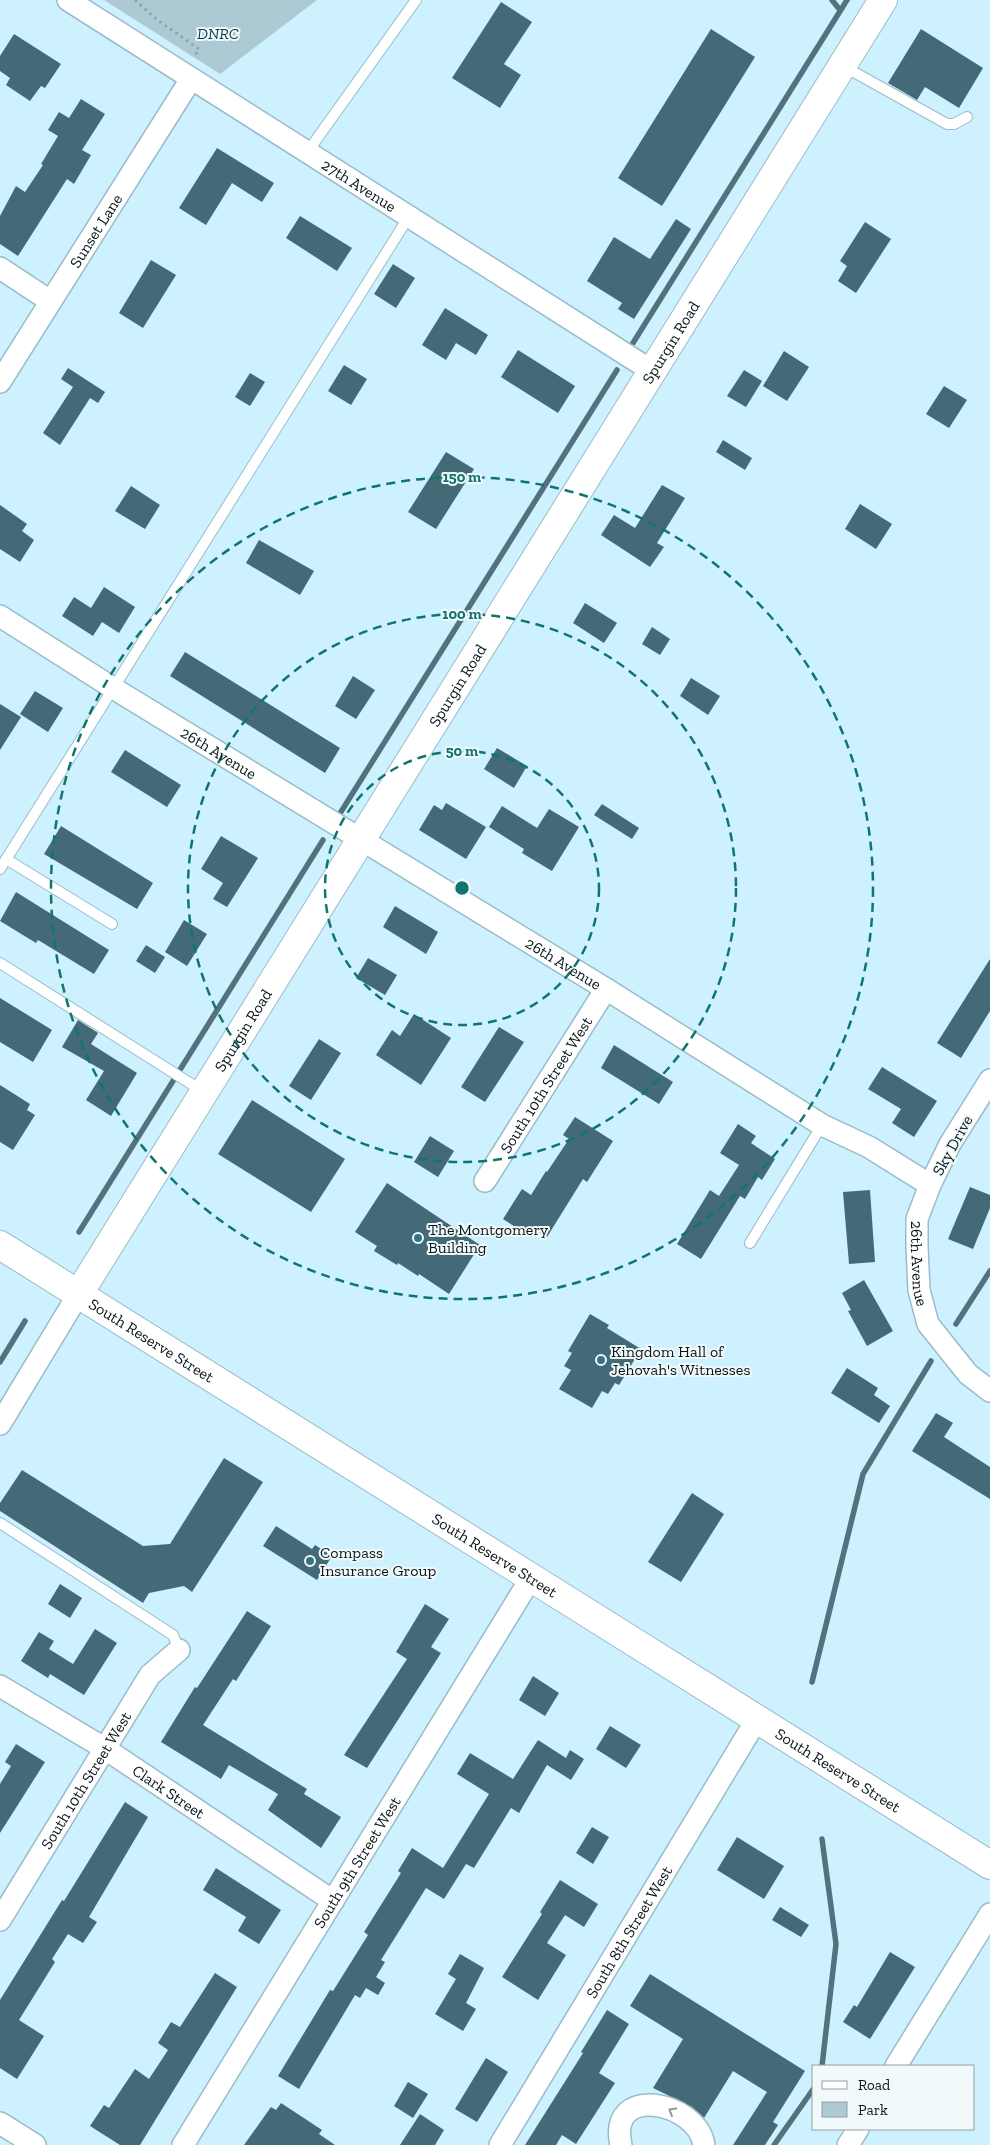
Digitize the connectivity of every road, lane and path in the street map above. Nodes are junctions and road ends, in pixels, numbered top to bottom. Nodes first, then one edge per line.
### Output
1 (68, 0) edge
2 (135, 0) edge
3 (416, 0) edge
4 (882, 0) edge
5 (842, 66) junction
6 (188, 77) junction
7 (966, 117) dead end
8 (306, 154) junction
9 (408, 218) junction
10 (0, 268) edge
11 (50, 301) junction
12 (652, 371) junction
13 (0, 382) edge
14 (0, 616) edge
15 (113, 688) junction
16 (362, 840) junction
17 (6, 859) junction
18 (0, 869) edge
19 (112, 924) dead end
20 (0, 963) edge
21 (606, 989) junction
22 (990, 1080) edge
23 (205, 1092) junction
24 (822, 1125) junction
25 (485, 1181) dead end
26 (930, 1184) junction
27 (750, 1243) dead end
28 (0, 1245) edge
29 (78, 1295) junction
30 (990, 1391) edge
31 (0, 1424) edge
32 (0, 1523) edge
33 (532, 1578) junction
34 (180, 1650) joint
35 (0, 1686) edge
36 (756, 1719) junction
37 (104, 1748) junction
38 (990, 1865) edge
39 (333, 1901) junction
40 (990, 1914) edge
41 (0, 1920) edge
42 (897, 2065) edge
43 (0, 2123) edge
44 (857, 2130) edge
45 (35, 2145) edge
46 (183, 2145) edge
47 (500, 2145) edge
48 (620, 2145) edge
49 (704, 2145) edge
50 (848, 2145) edge

1 - 6 street, 27th Avenue
2 - 6 path
3 - 8 lane
4 - 5 main road, Spurgin Road
5 - 7 lane
5 - 12 main road, Spurgin Road
6 - 8 street, 27th Avenue
6 - 11 street, Sunset Lane
8 - 9 street, 27th Avenue
9 - 12 street, 27th Avenue
9 - 15 lane
10 - 11 street
11 - 13 street, Sunset Lane
12 - 16 main road, Spurgin Road
14 - 15 street, 26th Avenue
15 - 16 street, 26th Avenue
15 - 17 lane
16 - 21 street, 26th Avenue
16 - 23 main road, Spurgin Road
17 - 18 lane
17 - 19 lane
20 - 23 lane
21 - 24 street, 26th Avenue
21 - 25 street, South 10th Street West
22 - 26 street, Sky Drive
23 - 29 main road, Spurgin Road
24 - 26 street, 26th Avenue
24 - 27 lane
26 - 30 street, 26th Avenue
28 - 29 main road, South Reserve Street
29 - 31 street
29 - 33 main road, South Reserve Street
32 - 34 lane
33 - 36 main road, South Reserve Street
33 - 39 street, South 9th Street West
34 - 37 street, South 10th Street West
35 - 37 street, Clark Street
36 - 38 main road, South Reserve Street
36 - 47 street, South 8th Street West
37 - 39 street, Clark Street
37 - 41 street, South 10th Street West
39 - 46 street, South 9th Street West
40 - 42 street
43 - 45 street
44 - 50 street
49 -> 48 street

